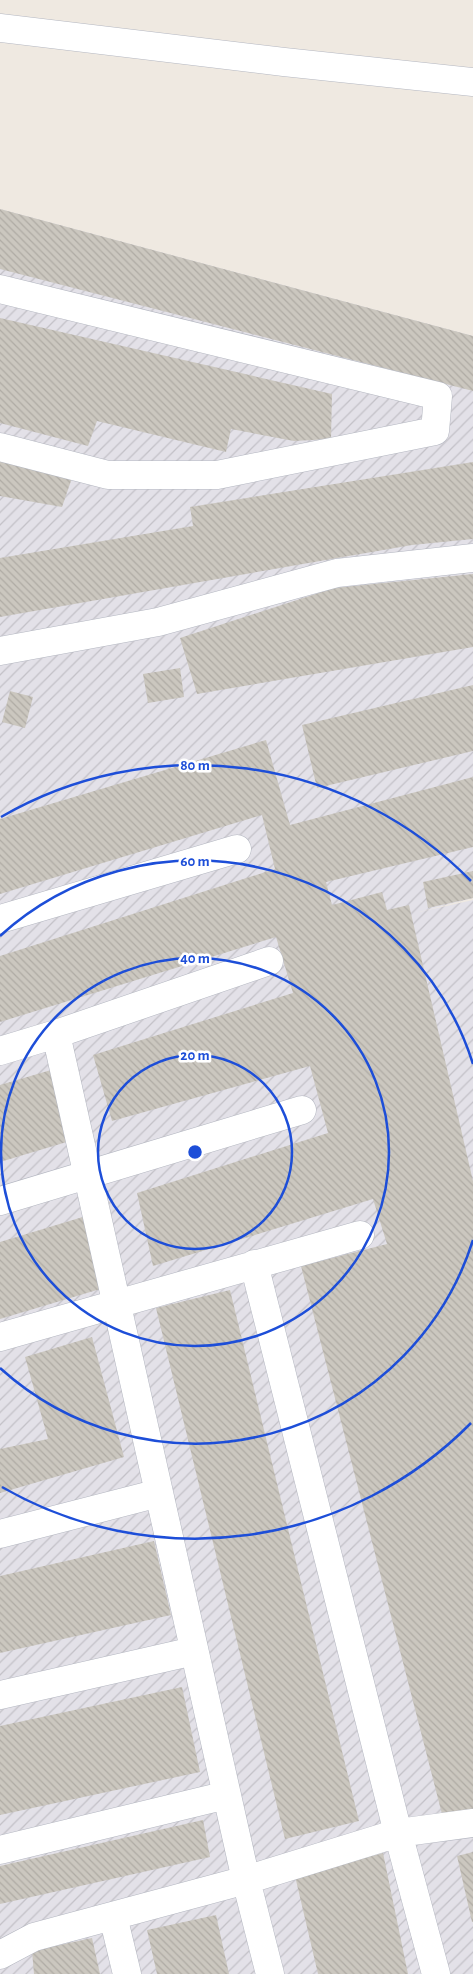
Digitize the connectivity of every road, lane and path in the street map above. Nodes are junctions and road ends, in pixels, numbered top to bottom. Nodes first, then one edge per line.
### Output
1 (0, 28) edge
2 (473, 82) edge
3 (0, 289) edge
4 (0, 447) edge
5 (473, 558) edge
6 (0, 651) edge
7 (237, 849) dead end
8 (0, 919) edge
9 (269, 961) dead end
10 (56, 1034) junction
11 (0, 1051) edge
12 (302, 1110) dead end
13 (88, 1175) junction
14 (0, 1201) edge
15 (360, 1235) dead end
16 (254, 1264) junction
17 (116, 1303) junction
18 (0, 1337) edge
19 (159, 1493) junction
20 (0, 1534) edge
21 (194, 1651) junction
22 (0, 1695) edge
23 (227, 1795) junction
24 (473, 1823) edge
25 (398, 1833) junction
26 (0, 1850) edge
27 (246, 1880) junction
28 (114, 1916) junction
29 (0, 1955) edge
30 (127, 1974) edge
31 (270, 1974) edge
32 (436, 1974) edge

1 - 2 street
3 - 4 street
5 - 6 street
7 - 8 street
9 - 10 street
10 - 11 street
10 - 13 street
12 - 13 street
13 - 14 street
13 - 17 street
15 - 16 street
16 - 17 street
16 - 25 street
17 - 18 street
17 - 19 street
19 - 20 street
19 - 21 street
21 - 22 street
21 - 23 street
23 - 26 street
23 - 27 street
24 - 25 street
25 - 27 street
25 - 32 street
27 - 28 street
27 - 31 street
28 - 29 street
28 - 30 street

